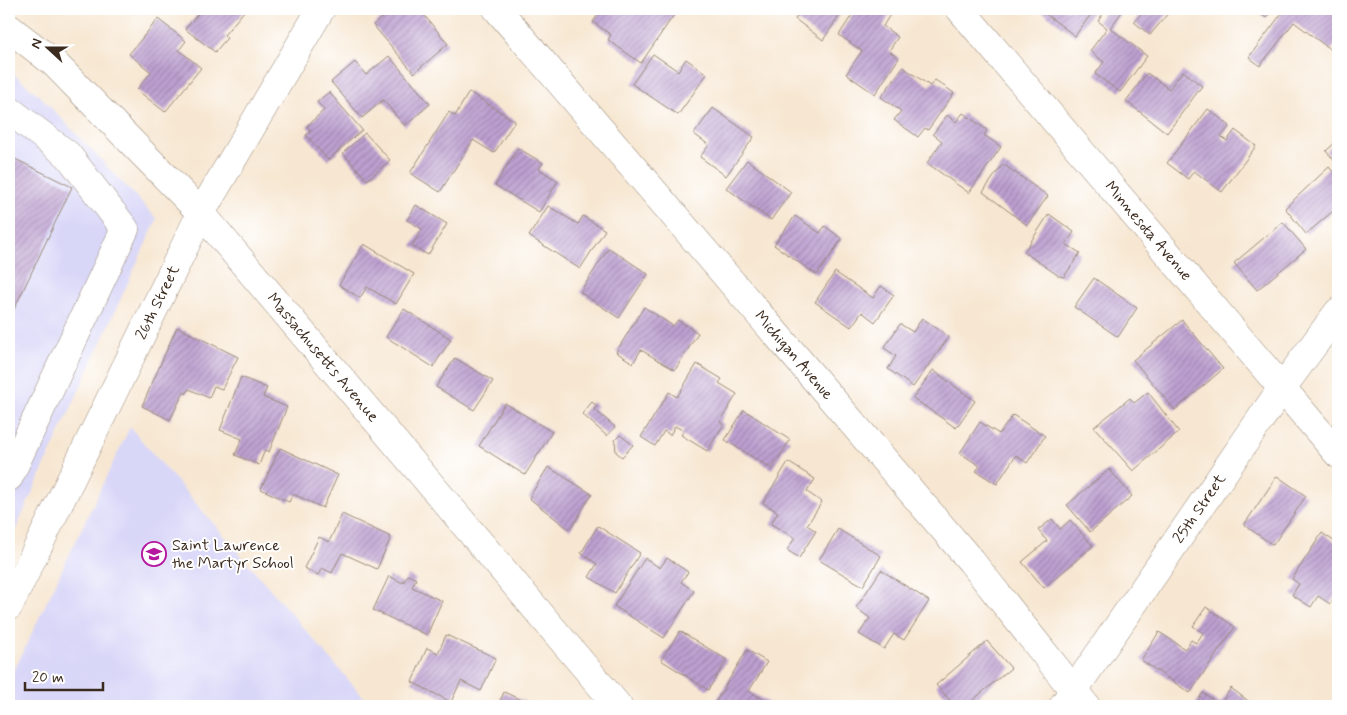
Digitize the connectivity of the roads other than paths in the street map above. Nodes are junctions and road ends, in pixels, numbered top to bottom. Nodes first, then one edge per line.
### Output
1 (322, 9) edge
2 (497, 9) edge
3 (960, 9) edge
4 (9, 28) edge
5 (9, 110) edge
6 (201, 213) junction
7 (1338, 312) edge
8 (1282, 388) junction
9 (1338, 454) edge
10 (9, 477) edge
11 (9, 606) edge
12 (1074, 701) edge
13 (618, 706) edge

1 - 6 street, 26th Street
2 - 12 street, Michigan Avenue
3 - 8 street, Minnesota Avenue
4 - 6 street, Massachusetts Avenue
5 - 10 street
6 - 11 street, 26th Street
6 - 13 street, Massachusetts Avenue
7 - 8 street, 25th Street
8 - 9 street, Minnesota Avenue
8 - 12 street, 25th Street

